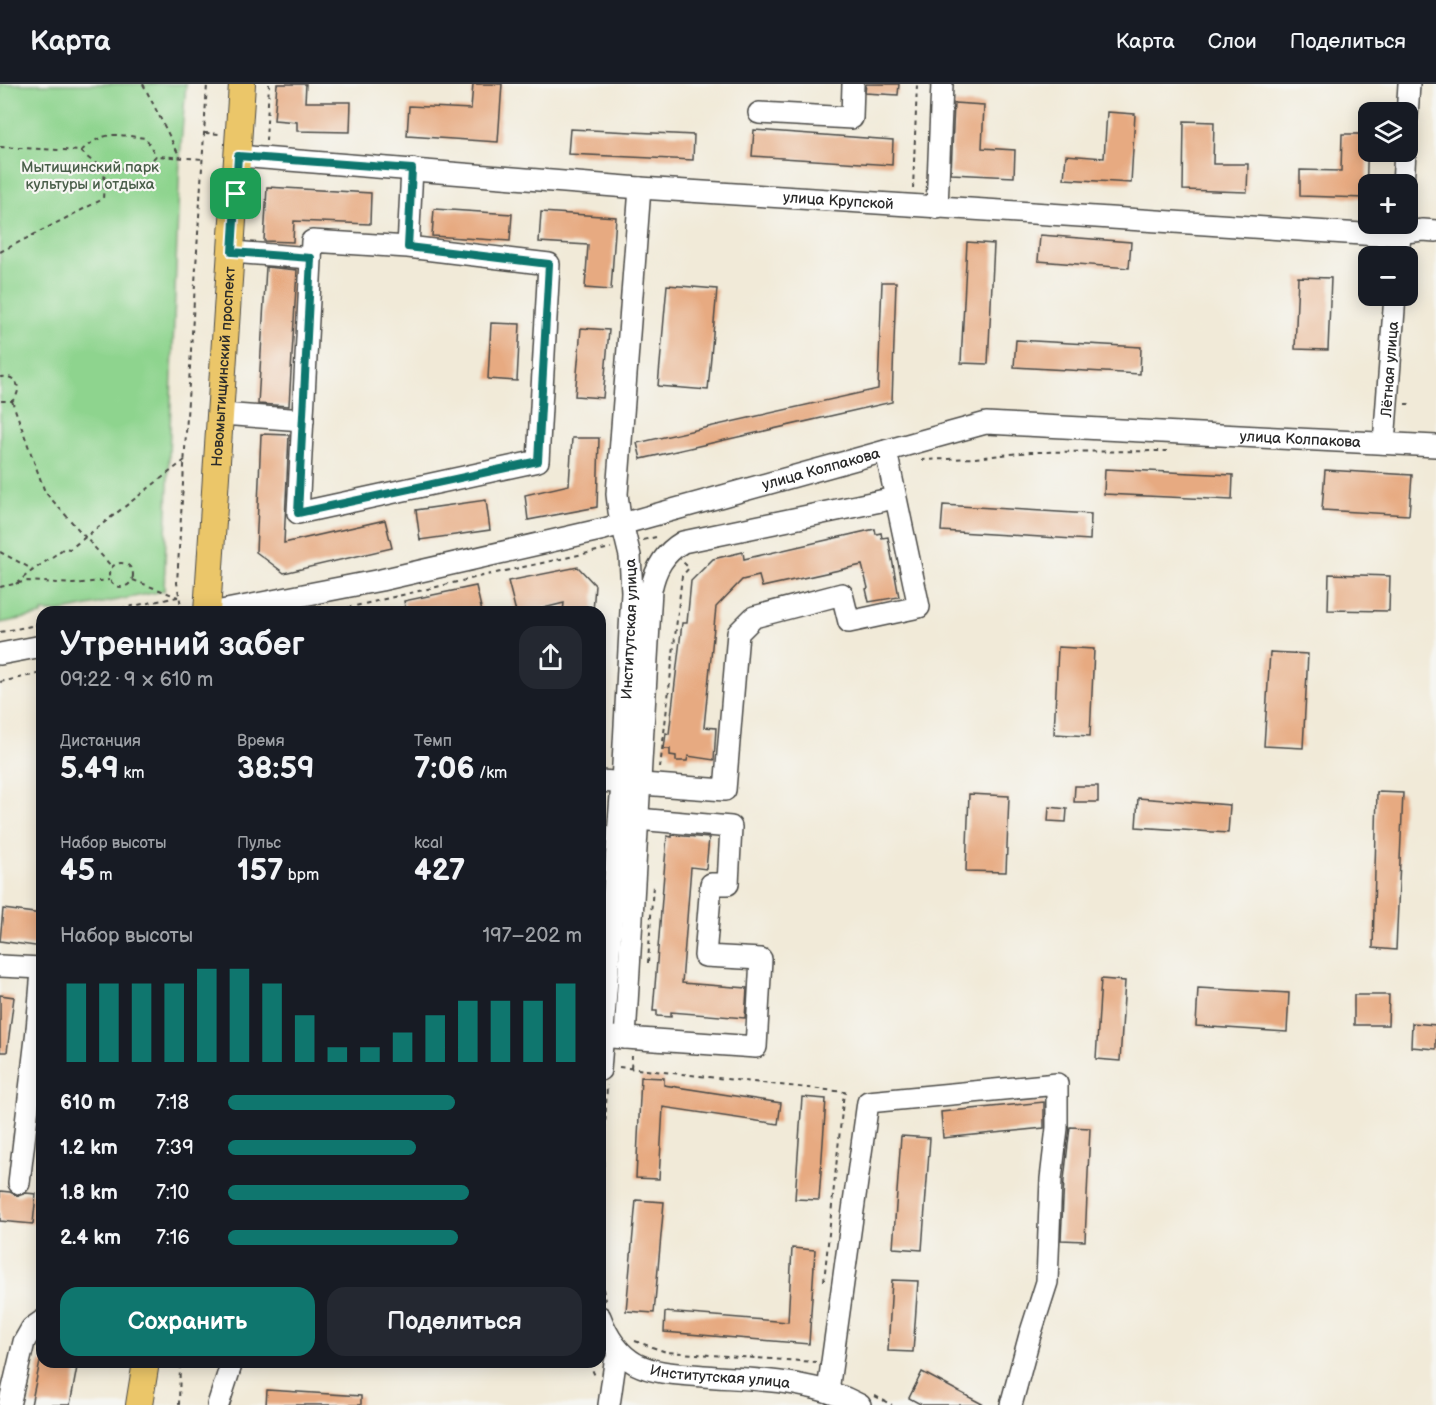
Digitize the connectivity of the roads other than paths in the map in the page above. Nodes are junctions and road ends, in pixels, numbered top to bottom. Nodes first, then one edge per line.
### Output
1 (242, 84) edge
2 (853, 84) edge
3 (942, 84) edge
4 (1409, 84) edge
5 (1408, 102) edge
6 (759, 113) dead end
7 (238, 156) junction
8 (412, 169) junction
9 (640, 188) junction
10 (936, 208) junction
11 (1418, 230) edge
12 (1436, 231) edge
13 (1358, 234) edge
14 (1362, 234) edge
15 (1381, 234) edge
16 (408, 247) junction
17 (232, 252) junction
18 (311, 258) junction
19 (1394, 306) edge
20 (221, 414) junction
21 (303, 420) junction
22 (1384, 443) junction
23 (1436, 446) edge
24 (886, 451) junction
25 (895, 498) junction
26 (625, 534) junction
27 (207, 606) edge
28 (247, 606) edge
29 (36, 647) edge
30 (0, 654) edge
31 (606, 781) edge
32 (640, 783) junction
33 (637, 819) junction
34 (0, 966) edge
35 (36, 969) edge
36 (606, 1001) edge
37 (606, 1029) edge
38 (629, 1039) junction
39 (36, 1053) edge
40 (19, 1183) dead end
41 (36, 1325) edge
42 (606, 1325) edge
43 (628, 1347) junction
44 (230, 1368) edge
45 (145, 1370) edge
46 (828, 1391) junction
47 (9, 1405) edge
48 (139, 1405) edge
49 (148, 1405) edge
50 (219, 1405) edge
51 (609, 1405) edge
52 (860, 1405) edge
53 (1011, 1405) edge

1 - 7 main road, Новомытищинский проспект
2 - 6 street
3 - 10 street
4 - 5 street
7 - 8 street, улица Крупской
7 - 17 main road, Новомытищинский проспект
8 - 9 street, улица Крупской
8 - 16 street
9 - 10 street, улица Крупской
9 - 26 street, Институтская улица
10 - 13 street, улица Крупской
11 - 12 street, улица Крупской
14 - 15 street, улица Крупской
16 - 18 street
16 - 21 street
17 - 18 street
17 - 20 main road, Новомытищинский проспект
18 - 21 street
19 - 22 street, Лётная улица
20 - 21 street
20 - 27 main road, Новомытищинский проспект
22 - 23 street, улица Колпакова
22 - 24 street, улица Колпакова
24 - 25 street
24 - 26 street, улица Колпакова
25 - 32 street
25 - 32 street
26 - 28 street, улица Колпакова
26 - 32 street, Институтская улица
29 - 30 street
31 - 32 street
32 - 33 street
32 - 36 street, Институтская улица
33 - 38 street
33 - 38 street
34 - 35 street
37 - 38 street
39 - 40 street
41 - 47 street
42 - 43 street, Институтская улица
43 - 46 street, Институтская улица
43 - 51 street
44 - 50 street
45 - 48 main road
45 - 49 main road
46 - 52 street, Институтская улица
46 - 53 street

